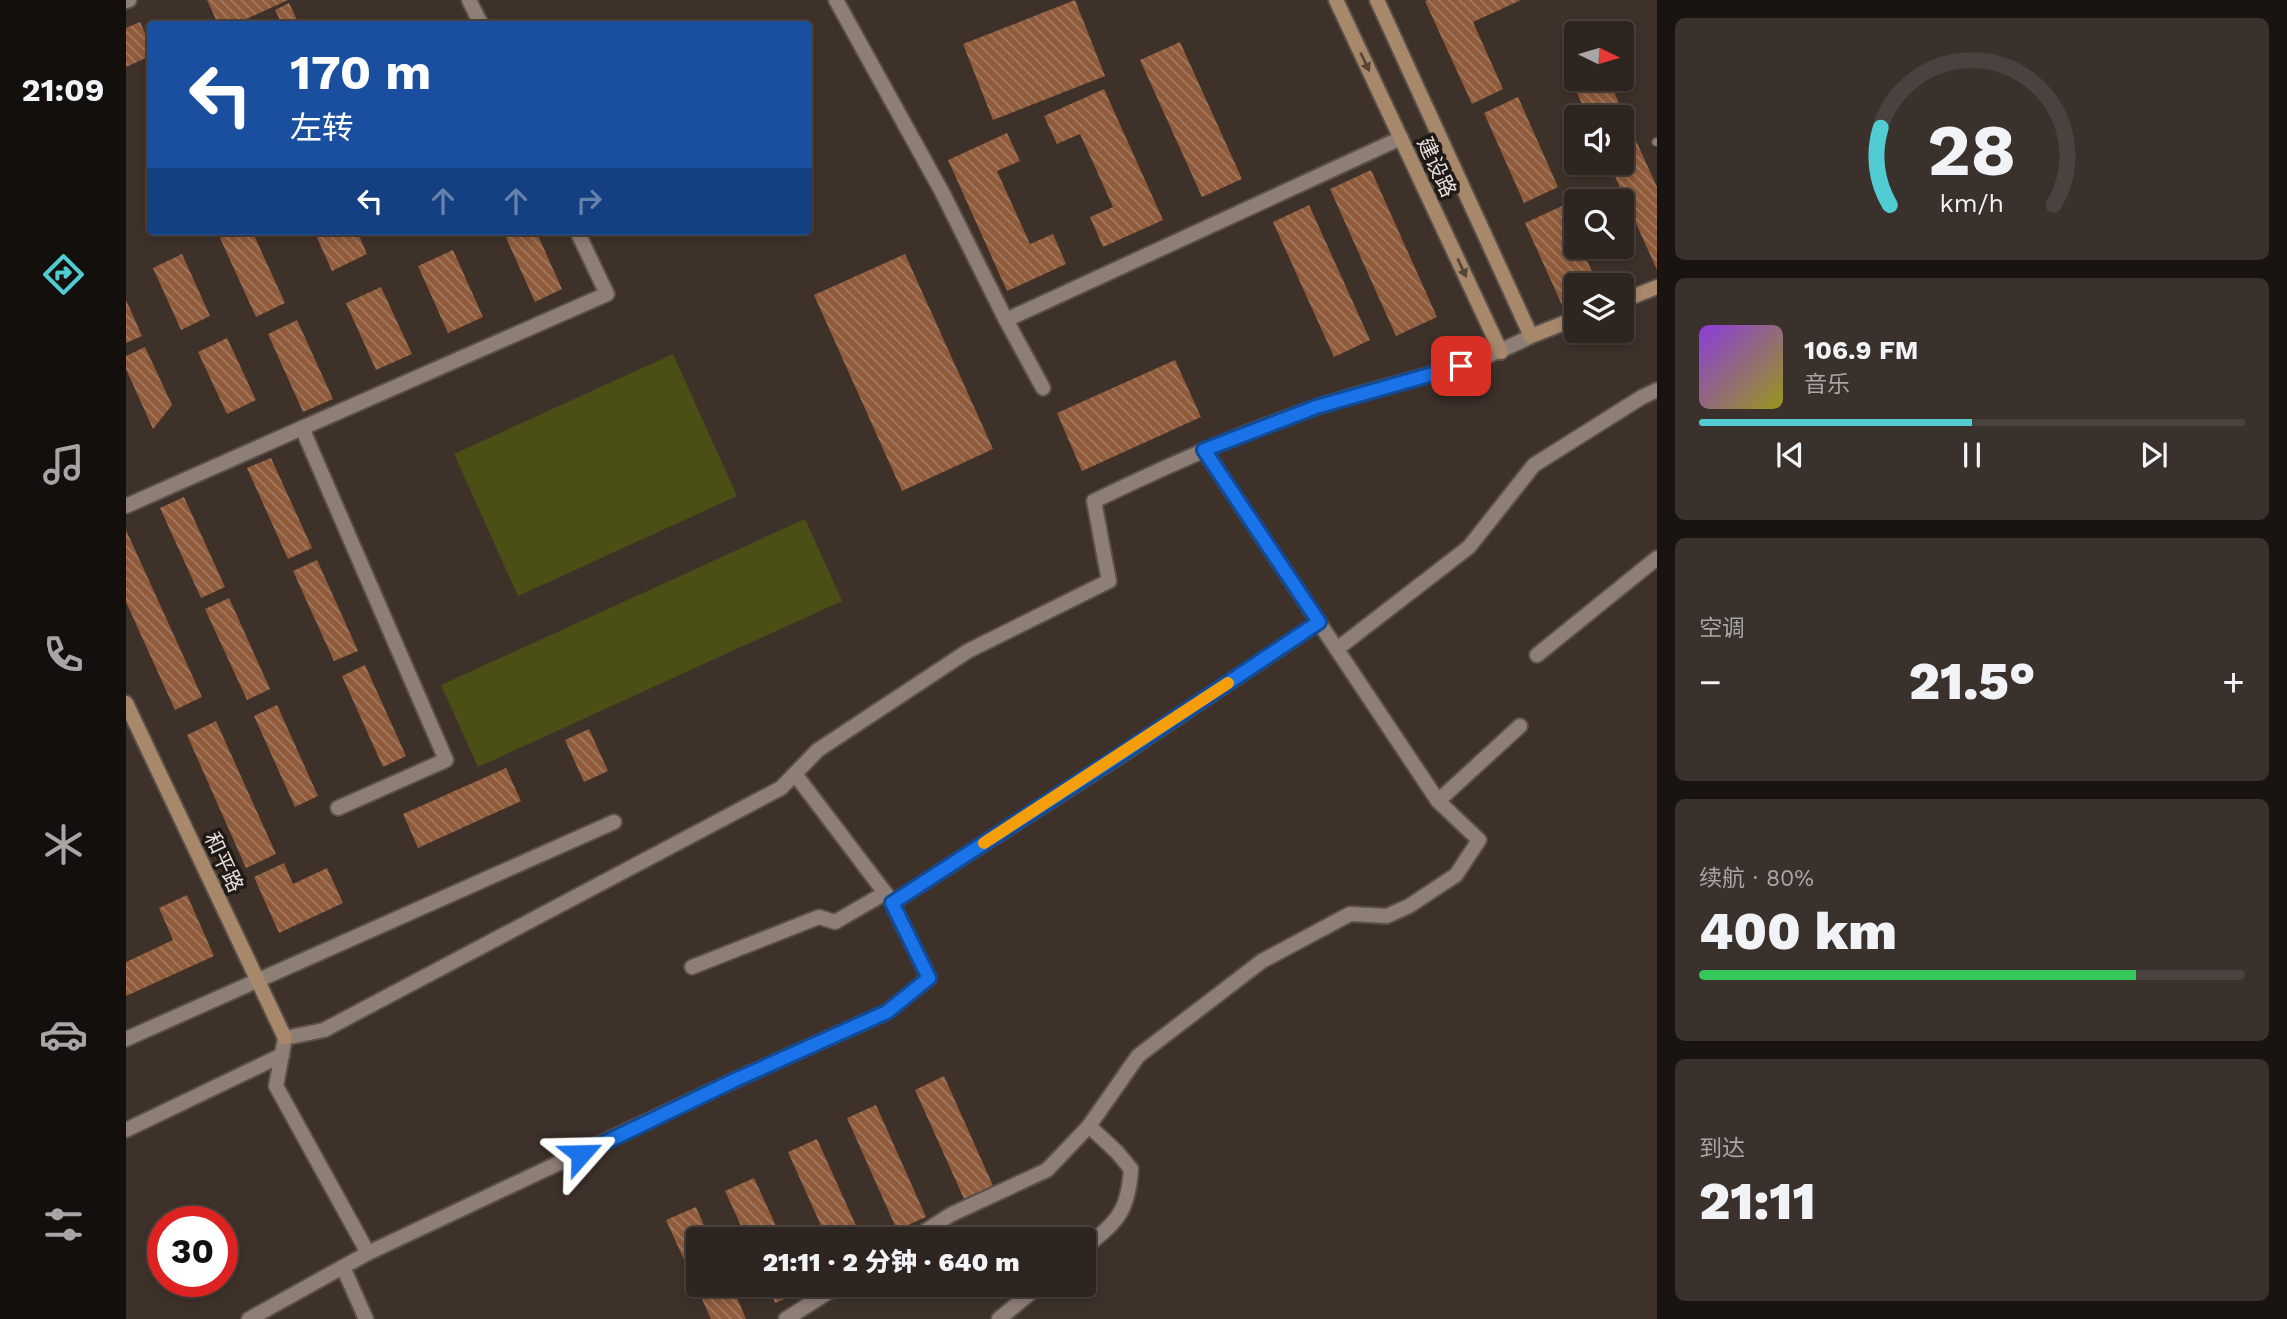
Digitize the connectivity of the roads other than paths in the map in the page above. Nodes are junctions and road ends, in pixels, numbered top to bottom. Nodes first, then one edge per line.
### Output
1 (469, 0) edge
2 (836, 0) edge
3 (1336, 0) edge
4 (1377, 0) edge
5 (480, 21) edge
6 (1401, 138) junction
7 (579, 235) edge
8 (1657, 287) edge
9 (1634, 296) edge
10 (1006, 320) junction
11 (1564, 323) edge
12 (1531, 336) junction
13 (1501, 352) junction
14 (1043, 388) dead end
15 (1657, 390) edge
16 (303, 428) junction
17 (1204, 450) junction
18 (126, 506) edge
19 (1657, 558) edge
20 (1319, 622) junction
21 (1337, 649) junction
22 (1537, 655) dead end
23 (126, 703) edge
24 (1520, 726) dead end
25 (795, 774) junction
26 (1438, 801) junction
27 (338, 808) dead end
28 (614, 822) dead end
29 (889, 898) junction
30 (692, 967) dead end
31 (257, 980) junction
32 (285, 1038) junction
33 (126, 1039) edge
34 (282, 1055) junction
35 (1089, 1126) junction
36 (126, 1130) edge
37 (932, 1227) edge
38 (1096, 1238) edge
39 (368, 1253) junction
40 (343, 1267) junction
41 (821, 1297) edge
42 (1025, 1297) edge
43 (249, 1319) edge
44 (366, 1319) edge
45 (786, 1319) edge
46 (999, 1319) edge

1 - 5 street
2 - 10 street
3 -> 6 street, 建设路
4 - 12 street, 建设路
6 - 10 street
6 -> 13 street, 建设路
7 - 16 street
8 - 9 street
10 - 14 street
11 - 12 street
12 - 13 street
13 - 17 street
15 - 21 street
16 - 18 street
16 - 27 street
17 - 20 street
17 - 25 street
19 - 22 street
20 - 21 street
20 - 29 street
21 - 26 street
23 - 31 street, 和平路
24 - 26 street
25 - 29 street
25 - 32 street
26 - 35 street
28 - 31 street
29 - 30 street
29 - 39 street
31 - 32 street, 和平路
31 - 33 street
32 - 34 street
34 - 36 street
34 - 39 street
35 - 37 street
35 - 38 street
39 - 40 street
40 - 43 street
40 - 44 street
41 - 45 street
42 - 46 street

